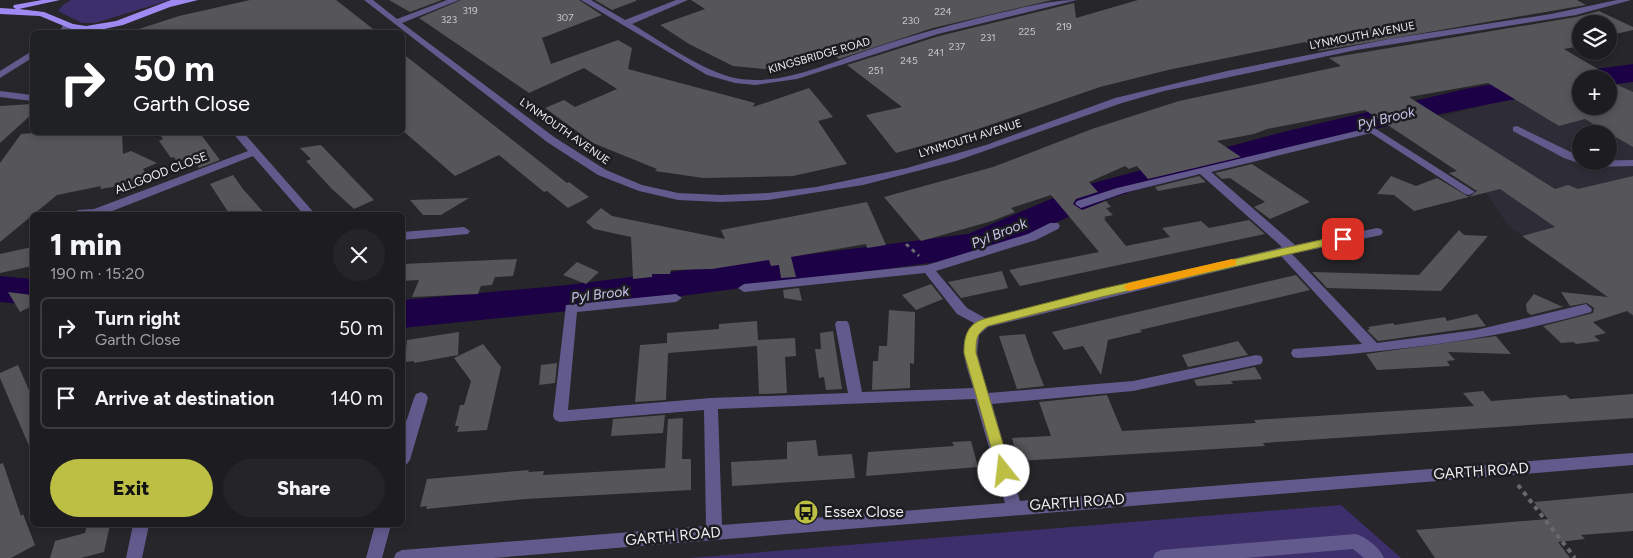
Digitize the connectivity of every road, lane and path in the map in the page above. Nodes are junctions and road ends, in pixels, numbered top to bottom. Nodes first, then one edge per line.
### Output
1 (58, 0) edge
2 (178, 0) edge
3 (194, 0) edge
4 (368, 0) edge
5 (455, 0) edge
6 (585, 0) edge
7 (684, 0) edge
8 (1073, 0) edge
9 (1627, 0) edge
10 (167, 6) junction
11 (0, 10) edge
12 (46, 14) junction
13 (396, 22) junction
14 (625, 23) junction
15 (101, 28) junction
16 (65, 30) edge
17 (96, 30) edge
18 (30, 56) edge
19 (30, 60) edge
20 (19, 64) junction
21 (0, 75) edge
22 (0, 94) edge
23 (30, 98) edge
24 (1518, 129) dead end
25 (240, 135) edge
26 (254, 152) junction
27 (1572, 157) edge
28 (1617, 164) edge
29 (1633, 164) edge
30 (1202, 170) junction
31 (1469, 192) dead end
32 (1081, 204) dead end
33 (99, 212) edge
34 (307, 212) edge
35 (1054, 226) dead end
36 (464, 232) dead end
37 (1377, 232) dead end
38 (405, 236) edge
39 (906, 244) dead end
40 (912, 248) dead end
41 (1288, 250) junction
42 (928, 269) junction
43 (744, 288) dead end
44 (676, 298) dead end
45 (1586, 309) dead end
46 (984, 323) junction
47 (842, 324) dead end
48 (1374, 348) junction
49 (1298, 353) dead end
50 (1256, 360) dead end
51 (982, 396) junction
52 (421, 398) dead end
53 (856, 398) junction
54 (711, 404) junction
55 (405, 450) edge
56 (1633, 459) edge
57 (1506, 469) junction
58 (1014, 507) junction
59 (141, 527) edge
60 (382, 527) edge
61 (714, 532) junction
62 (134, 558) edge
63 (374, 558) edge
64 (402, 558) edge
65 (1161, 558) edge
66 (1376, 558) edge
67 (1575, 558) edge

1 - 11 main road
1 - 12 main road
2 - 10 main road
3 - 10 main road
4 - 13 street, LYNMOUTH AVENUE
5 - 13 street
6 - 14 street, KINGSBRIDGE ROAD
7 - 14 street
8 - 14 street, KINGSBRIDGE ROAD
9 - 13 street, LYNMOUTH AVENUE
10 - 15 main road
11 - 12 main road
12 - 16 main road
15 - 16 main road
15 - 17 street
18 - 20 street
19 - 20 street
20 - 21 street
22 - 23 street
24 - 27 street
25 - 26 street
26 - 33 street, ALLGOOD CLOSE
26 - 34 street
28 - 29 street
30 - 31 street
30 - 32 street
30 - 41 street
35 - 42 street
36 - 38 street
37 - 41 street
39 - 40 path
41 - 46 street
41 - 48 street
42 - 43 street
42 - 46 street
44 - 54 street
45 - 48 street
46 - 51 street
47 - 53 street
48 - 49 street
50 - 51 street
51 - 53 street
51 - 58 street
52 - 55 street
53 - 54 street
54 - 61 street
56 - 57 street, GARTH ROAD
57 - 58 street, GARTH ROAD
57 - 67 path
58 - 61 street, GARTH ROAD
59 - 62 street
60 - 63 street
61 - 64 street, GARTH ROAD
65 - 66 street

